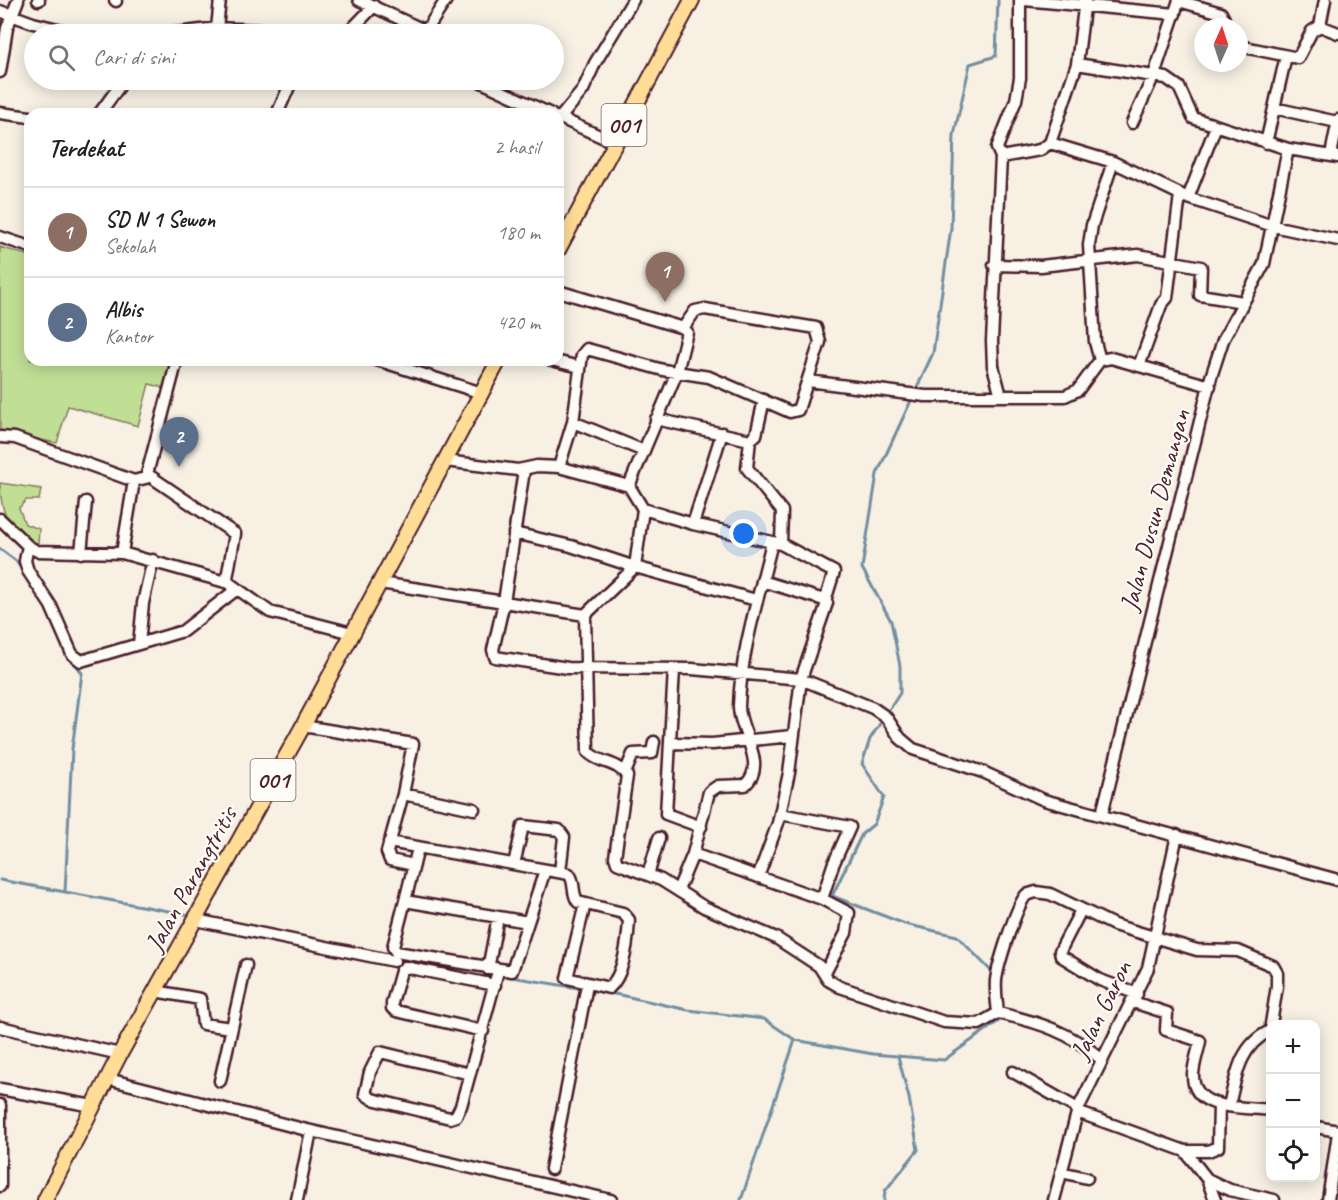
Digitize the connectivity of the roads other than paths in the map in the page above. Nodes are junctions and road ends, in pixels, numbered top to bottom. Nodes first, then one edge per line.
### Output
1 (18, 0) edge
2 (220, 0) edge
3 (359, 0) edge
4 (446, 0) edge
5 (633, 0) edge
6 (692, 0) edge
7 (1022, 0) edge
8 (1325, 0) edge
9 (1179, 1) edge
10 (1085, 3) edge
11 (374, 6) junction
12 (0, 11) edge
13 (1175, 14) junction
14 (12, 15) junction
15 (1223, 18) edge
16 (43, 24) edge
17 (217, 24) edge
18 (355, 24) edge
19 (408, 24) edge
20 (431, 24) edge
21 (1320, 26) junction
22 (1338, 33) edge
23 (1248, 48) edge
24 (1286, 56) junction
25 (1077, 64) junction
26 (0, 72) edge
27 (1154, 75) junction
28 (117, 90) edge
29 (288, 90) edge
30 (499, 90) edge
31 (103, 108) edge
32 (280, 108) edge
33 (538, 108) edge
34 (564, 108) edge
35 (1274, 108) junction
36 (0, 113) edge
37 (24, 116) edge
38 (564, 120) edge
39 (1338, 121) edge
40 (1132, 123) dead end
41 (1216, 126) junction
42 (615, 143) junction
43 (1050, 143) junction
44 (1266, 143) junction
45 (1288, 149) junction
46 (1335, 156) edge
47 (1001, 157) junction
48 (1113, 162) junction
49 (1184, 197) junction
50 (1273, 226) junction
51 (0, 237) edge
52 (564, 239) edge
53 (1338, 240) edge
54 (24, 245) edge
55 (1172, 260) junction
56 (1091, 262) junction
57 (994, 265) junction
58 (564, 293) edge
59 (1244, 302) junction
60 (683, 328) junction
61 (1100, 360) junction
62 (564, 363) edge
63 (175, 366) edge
64 (396, 366) edge
65 (496, 366) edge
66 (1139, 366) junction
67 (580, 367) junction
68 (677, 372) junction
69 (808, 381) junction
70 (1210, 386) junction
71 (482, 393) junction
72 (1001, 396) junction
73 (764, 400) junction
74 (656, 419) junction
75 (573, 422) junction
76 (722, 433) junction
77 (0, 437) edge
78 (750, 440) junction
79 (644, 450) junction
80 (445, 461) junction
81 (559, 467) junction
82 (524, 470) junction
83 (149, 477) junction
84 (134, 482) junction
85 (629, 486) junction
86 (86, 502) dead end
87 (643, 509) junction
88 (0, 519) edge
89 (693, 524) junction
90 (514, 533) junction
91 (777, 543) junction
92 (28, 546) junction
93 (81, 553) junction
94 (122, 553) junction
95 (153, 560) junction
96 (635, 567) junction
97 (762, 581) junction
98 (380, 583) junction
99 (233, 586) junction
100 (756, 600) junction
101 (825, 601) junction
102 (504, 602) junction
103 (585, 615) junction
104 (352, 633) junction
105 (139, 644) junction
106 (586, 669) junction
107 (674, 669) junction
108 (741, 674) junction
109 (801, 679) junction
110 (303, 726) junction
111 (792, 735) junction
112 (750, 741) junction
113 (654, 742) dead end
114 (671, 743) junction
115 (626, 773) junction
116 (403, 794) junction
117 (474, 809) dead end
118 (780, 814) junction
119 (1102, 814) junction
120 (701, 826) junction
121 (1177, 835) junction
122 (659, 838) dead end
123 (389, 842) junction
124 (418, 848) junction
125 (693, 854) junction
126 (514, 864) junction
127 (414, 865) junction
128 (545, 870) junction
129 (560, 872) junction
130 (648, 875) junction
131 (758, 877) junction
132 (1338, 880) edge
133 (678, 890) junction
134 (822, 899) junction
135 (405, 901) junction
136 (585, 904) junction
137 (1081, 910) junction
138 (498, 917) junction
139 (196, 920) junction
140 (528, 922) junction
141 (1155, 938) junction
142 (394, 961) dead end
143 (246, 965) dead end
144 (825, 973) junction
145 (495, 976) junction
146 (586, 989) junction
147 (155, 991) junction
148 (1135, 998) junction
149 (1000, 1014) junction
150 (1272, 1020) edge
151 (0, 1027) edge
152 (231, 1028) junction
153 (483, 1031) junction
154 (1266, 1032) edge
155 (120, 1054) junction
156 (1102, 1060) junction
157 (1013, 1072) dead end
158 (470, 1074) junction
159 (108, 1079) junction
160 (220, 1081) dead end
161 (0, 1089) edge
162 (0, 1105) edge
163 (1224, 1105) junction
164 (93, 1106) junction
165 (1078, 1110) junction
166 (1266, 1110) edge
167 (1320, 1128) edge
168 (311, 1131) junction
169 (1338, 1132) edge
170 (1185, 1151) junction
171 (551, 1169) dead end
172 (1061, 1172) junction
173 (1088, 1178) dead end
174 (1207, 1179) junction
175 (0, 1186) edge
176 (45, 1200) edge
177 (297, 1200) edge
178 (611, 1200) edge
179 (1054, 1200) edge
180 (1215, 1200) edge
181 (1274, 1200) edge
182 (1329, 1200) edge

1 - 14 street
2 - 17 street
3 - 11 street
4 - 20 street
5 - 34 street
6 - 42 main road, 001
7 - 10 street
7 - 47 street
8 - 21 street
9 - 13 street
9 - 15 street
10 - 13 street
10 - 25 street
11 - 18 street
11 - 19 street
12 - 14 street
13 - 27 street
14 - 16 street
14 - 26 street
21 - 22 street
21 - 24 street
23 - 24 street
24 - 35 street
25 - 27 street
25 - 43 street
27 - 40 street
27 - 41 street
28 - 31 street
29 - 32 street
30 - 33 street
35 - 39 street
35 - 44 street
36 - 37 street
38 - 42 street
39 - 46 street
41 - 44 street
41 - 49 street
42 - 52 main road, 001
43 - 47 street
43 - 48 street
44 - 45 street
45 - 46 street
45 - 50 street, Jalan Dusun Demangan
47 - 57 street
48 - 49 street
48 - 56 street
49 - 50 street
49 - 55 street
50 - 53 street
50 - 59 street, Jalan Dusun Demangan
51 - 54 street
55 - 56 street
55 - 59 street
55 - 66 street
56 - 57 street
56 - 61 street
57 - 72 street
58 - 60 street
59 - 70 street, Jalan Dusun Demangan
60 - 68 street
60 - 69 street
61 - 66 street
61 - 72 street
62 - 67 street
63 - 83 street
64 - 71 street
65 - 71 main road, Jalan Parangtritis / 001
66 - 70 street
67 - 68 street
67 - 75 street
68 - 73 street
68 - 74 street
69 - 72 street
69 - 73 street
70 - 119 street, Jalan Dusun Demangan
71 - 80 main road, Jalan Parangtritis / 001
73 - 78 street
74 - 76 street
74 - 79 street
75 - 79 street
75 - 81 street
76 - 78 street
76 - 89 street
77 - 84 street
78 - 91 street
79 - 85 street
80 - 82 street
80 - 98 main road, Jalan Parangtritis / 001
81 - 82 street
81 - 85 street
82 - 90 street
83 - 84 street
83 - 99 street
84 - 94 street
85 - 87 street
86 - 93 street
87 - 89 street
87 - 96 street
88 - 92 street
89 - 91 street
90 - 96 street
90 - 102 street
91 - 97 street
91 - 101 street
92 - 93 street
92 - 105 street
93 - 94 street
94 - 95 street
95 - 99 street
95 - 105 street
96 - 100 street
96 - 103 street
97 - 100 street
97 - 101 street
98 - 102 street
98 - 104 main road, Jalan Parangtritis / 001
99 - 104 street
99 - 105 street
100 - 108 street
101 - 109 street
102 - 103 street
102 - 106 street
103 - 106 street
104 - 110 main road, Jalan Parangtritis / 001
106 - 107 street
106 - 115 street
107 - 108 street
107 - 114 street
108 - 109 street
108 - 112 street
109 - 111 street
109 - 119 street
110 - 116 street
110 - 139 main road, Jalan Parangtritis / 001
111 - 112 street
111 - 118 street
112 - 114 street
112 - 120 street
113 - 115 street
114 - 120 street
115 - 130 street
116 - 117 street
116 - 123 street
118 - 131 street
118 - 134 street
119 - 121 street
120 - 125 street
121 - 132 street
121 - 141 street, Jalan Garon
122 - 130 street
123 - 124 street
123 - 127 street
124 - 126 street
124 - 127 street
125 - 131 street
125 - 133 street
126 - 128 street
126 - 129 street
127 - 135 street
128 - 129 street
128 - 140 street
129 - 136 street
130 - 133 street
131 - 134 street
133 - 144 street
134 - 144 street
135 - 138 street
135 - 145 street
136 - 146 street
136 - 146 street
137 - 141 street
137 - 148 street
137 - 149 street
138 - 140 street
138 - 145 street
139 - 142 street
139 - 147 main road, Jalan Parangtritis / 001
140 - 145 street
141 - 148 street, Jalan Garon
141 - 150 street
143 - 152 street
144 - 149 street
145 - 153 street
145 - 153 street
146 - 171 street
147 - 152 street
147 - 155 main road, Jalan Parangtritis / 001
148 - 156 street, Jalan Garon
148 - 163 street
149 - 156 street
151 - 155 street
152 - 160 street
153 - 158 street
154 - 163 street
155 - 159 main road, Jalan Parangtritis / 001
156 - 165 street, Jalan Garon
157 - 165 street
158 - 158 street
159 - 164 main road, Jalan Parangtritis / 001
159 - 168 street
161 - 164 street
162 - 175 street
163 - 166 street
163 - 170 street
164 - 176 main road, Jalan Parangtritis / 001
165 - 170 street
165 - 172 street, Jalan Garon
167 - 169 street
168 - 177 street
168 - 178 street
169 - 182 street
170 - 174 street
172 - 173 street
172 - 179 street, Jalan Garon
174 - 180 street
174 - 181 street

